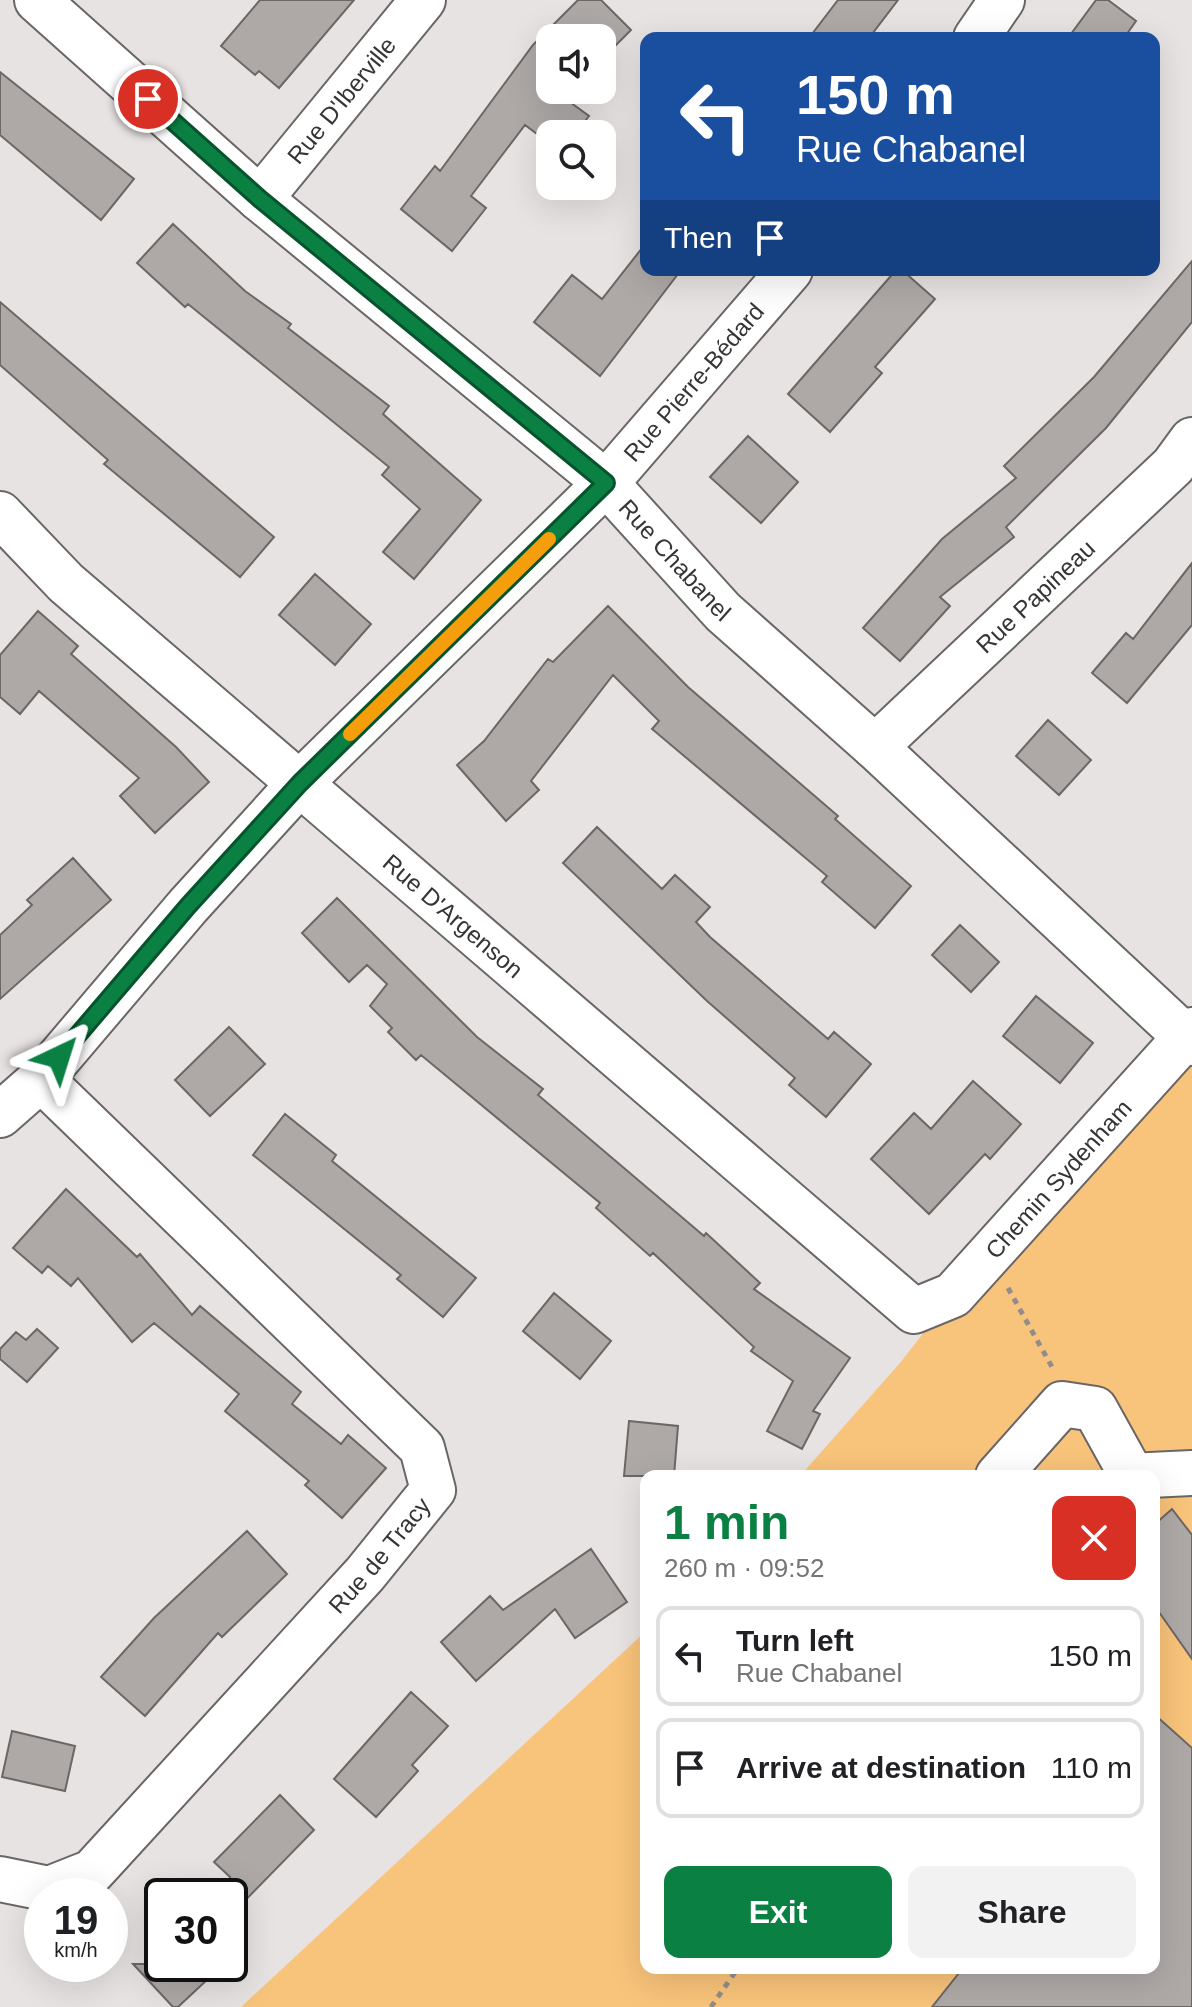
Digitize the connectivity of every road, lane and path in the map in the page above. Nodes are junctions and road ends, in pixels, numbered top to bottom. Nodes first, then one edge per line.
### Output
1 (37, 0) edge
2 (423, 0) edge
3 (1002, 0) edge
4 (980, 32) edge
5 (260, 199) junction
6 (785, 276) edge
7 (1192, 440) edge
8 (606, 483) junction
9 (6, 531) edge
10 (875, 747) junction
11 (300, 783) junction
12 (1190, 1037) edge
13 (41, 1079) junction
14 (0, 1115) edge
15 (990, 1255) junction
16 (914, 1311) joint
17 (1074, 1406) junction
18 (1003, 1470) edge
19 (1127, 1470) edge
20 (1192, 1473) edge
21 (1160, 1474) edge
22 (5, 1881) edge
23 (734, 1974) edge
24 (711, 2007) edge

1 - 5 street, Rue Chabanel
2 - 5 street, Rue D'Iberville
3 - 4 street
5 - 8 street, Rue Chabanel
6 - 8 street, Rue Pierre-Bédard
7 - 10 street, Rue Papineau
8 - 10 street, Rue Chabanel
8 - 11 street, Rue Pierre-Bédard
9 - 11 street, Rue D'Argenson
10 - 12 street, Rue Chabanel
11 - 13 street, Rue Pierre-Bédard
11 - 16 street, Rue D'Argenson
12 - 15 street, Chemin Sydenham
13 - 14 street, Rue Pierre-Bédard
13 - 22 street, Rue de Tracy
15 - 16 street, Chemin Sydenham
15 - 17 path
17 - 18 street
17 - 19 street
20 - 21 street
23 - 24 path

